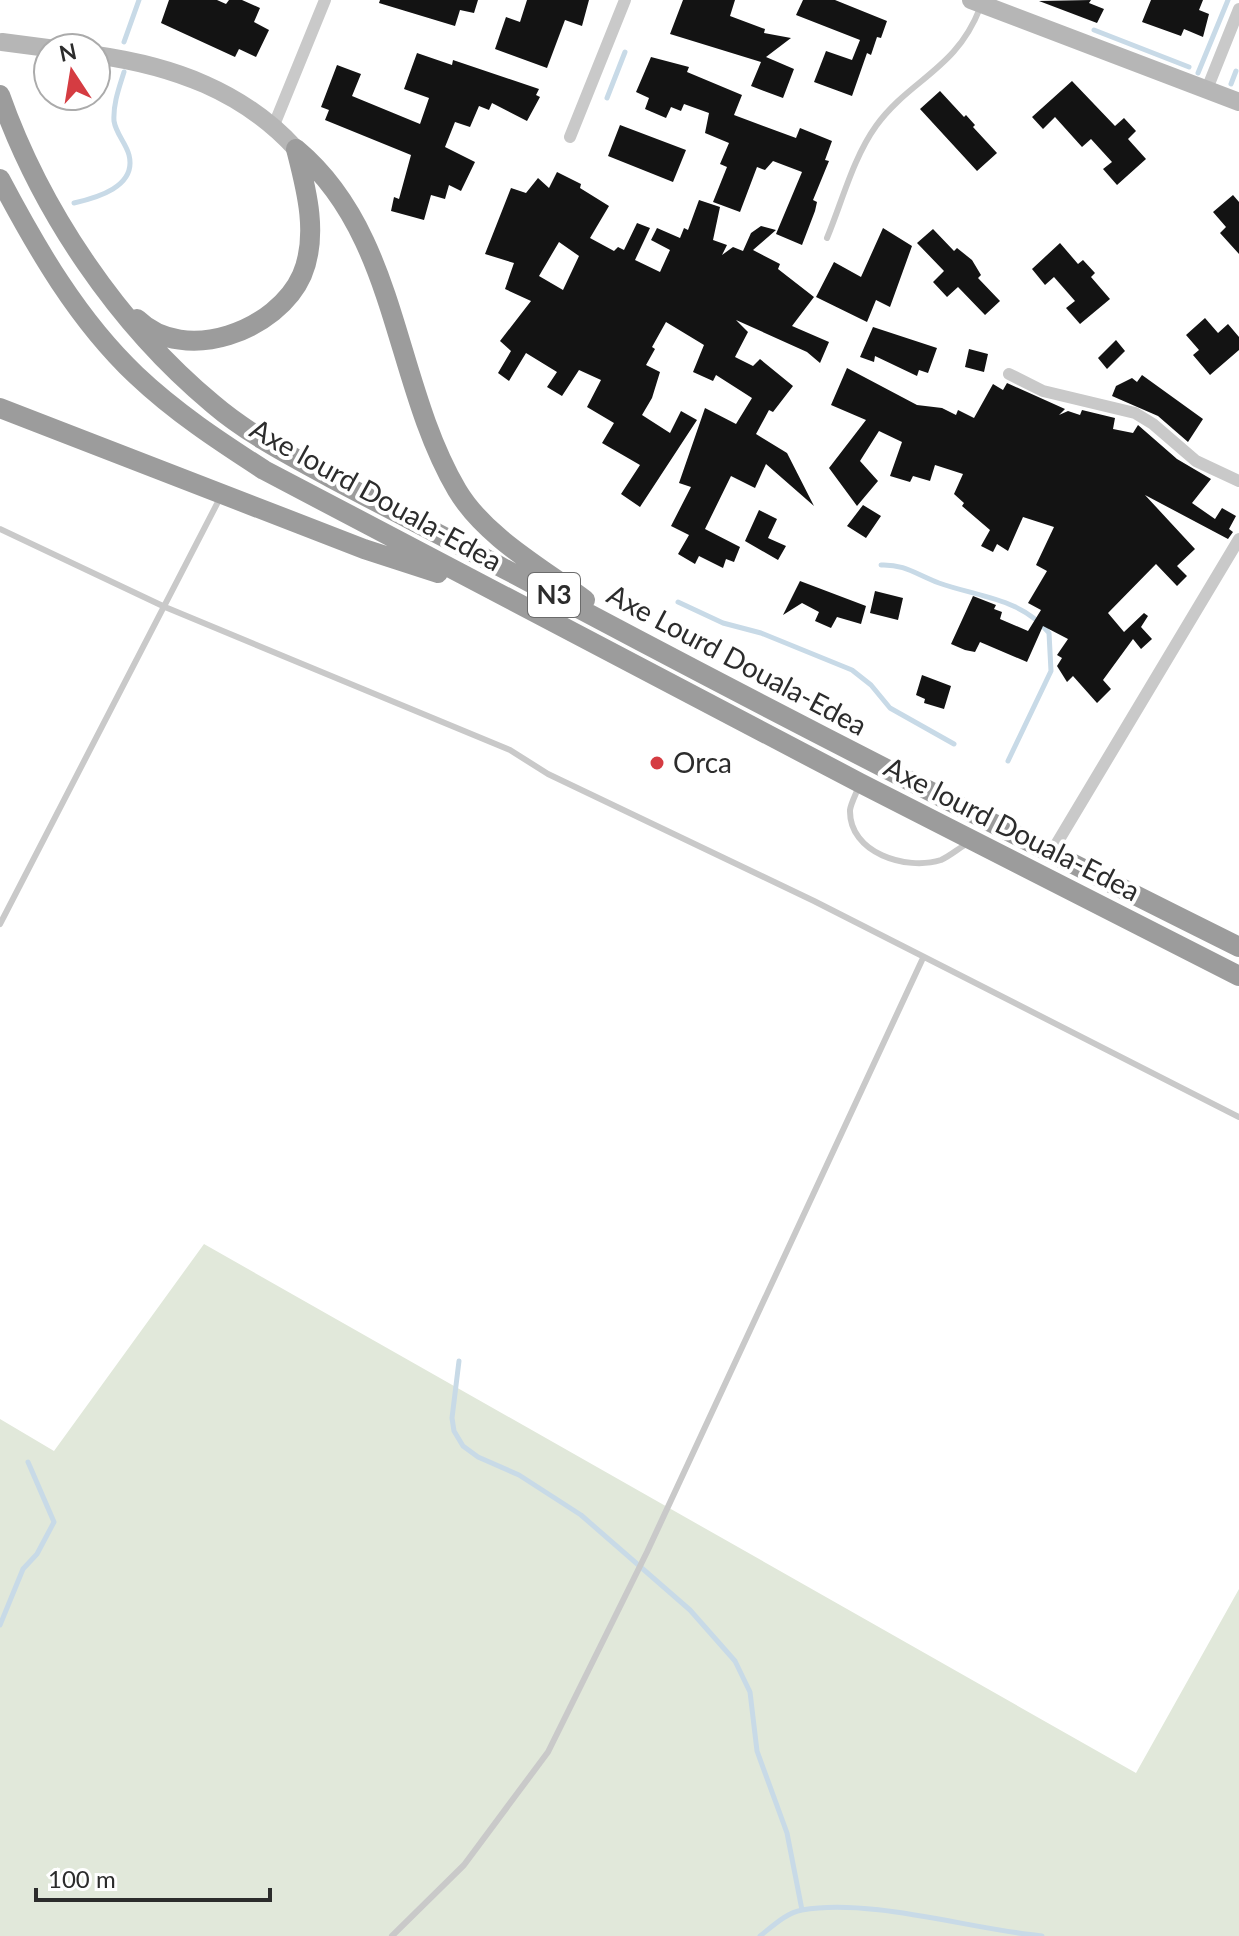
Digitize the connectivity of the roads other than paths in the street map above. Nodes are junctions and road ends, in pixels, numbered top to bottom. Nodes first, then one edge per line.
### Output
1 (325, 0) edge
2 (625, 0) edge
3 (976, 2) edge
4 (1239, 9) edge
5 (2, 42) dead end
6 (32, 46) edge
7 (112, 59) edge
8 (1207, 89) junction
9 (0, 95) edge
10 (1239, 102) edge
11 (274, 125) junction
12 (570, 137) dead end
13 (296, 149) junction
14 (0, 179) edge
15 (827, 238) dead end
16 (105, 287) junction
17 (1009, 374) dead end
18 (0, 408) edge
19 (1239, 481) edge
20 (222, 494) junction
21 (0, 529) edge
22 (1239, 539) edge
23 (493, 591) junction
24 (165, 607) junction
25 (645, 644) junction
26 (860, 783) junction
27 (973, 839) junction
28 (1051, 853) junction
29 (0, 924) edge
30 (1239, 947) edge
31 (923, 958) junction
32 (1239, 976) edge
33 (1239, 1117) edge
34 (392, 1936) edge

1 - 11 street
2 - 12 street
3 - 8 main road
3 - 15 lane
4 - 8 street
5 - 6 main road
7 - 11 main road
8 - 10 main road
9 - 16 highway, Axe Lourd Douala-Edea / N3
11 - 13 main road
13 - 16 highway
13 - 25 highway
14 - 23 highway, Axe lourd Douala-Edea / N3
16 - 25 highway, Axe Lourd Douala-Edea / N3
17 - 19 street
18 - 20 highway
20 - 23 highway
20 - 24 lane
21 - 24 lane
22 - 28 street
23 - 26 highway, Axe lourd Douala-Edea / N3
24 - 29 lane
24 - 31 lane
25 - 28 highway, Axe Lourd Douala-Edea / N3
26 - 27 highway, Axe lourd Douala-Edea / N3
26 - 27 lane
27 - 32 highway, Axe lourd Douala-Edea / N3
28 - 30 highway, Axe Lourd Douala-Edea / N3
31 - 33 lane
31 - 34 lane

